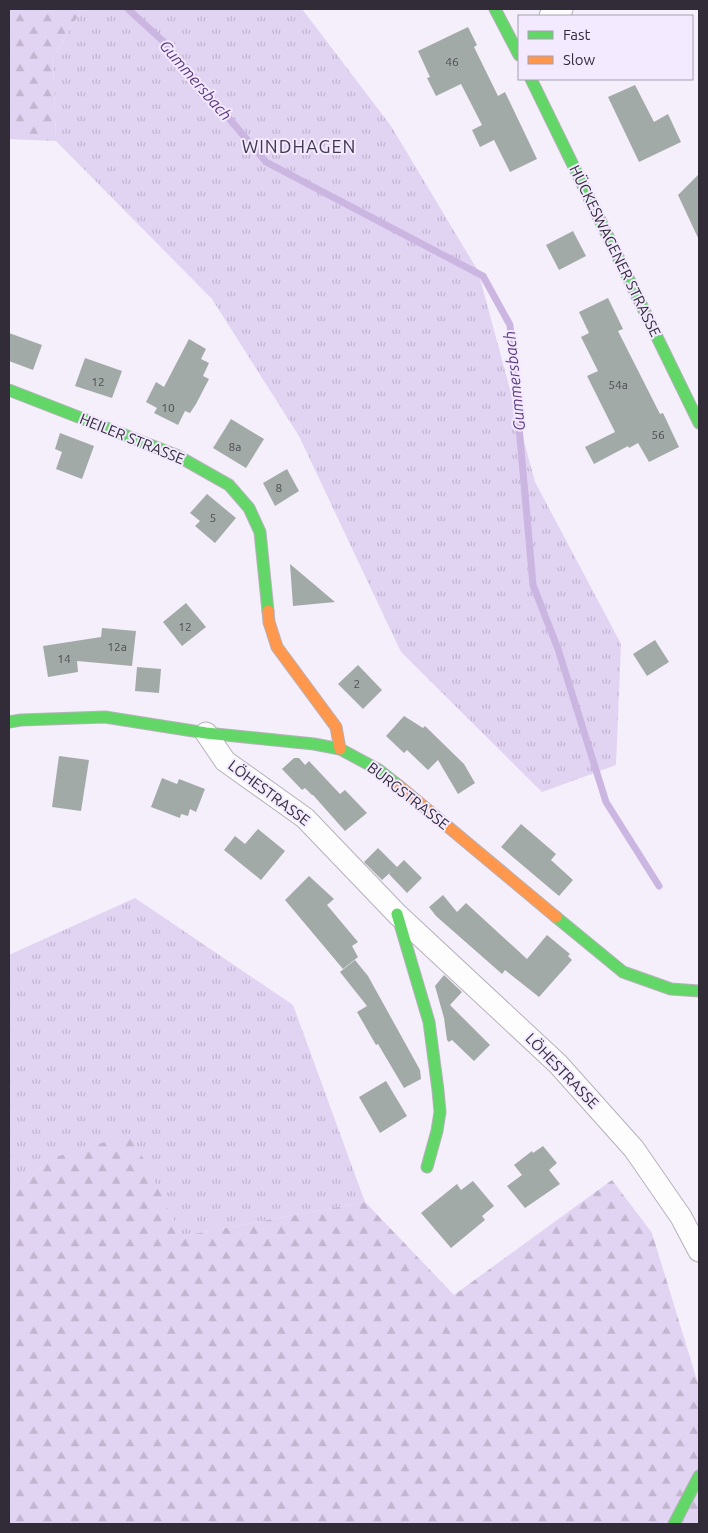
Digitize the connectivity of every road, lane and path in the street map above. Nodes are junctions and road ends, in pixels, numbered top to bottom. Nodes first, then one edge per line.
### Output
1 (495, 9) edge
2 (517, 43) edge
3 (531, 80) edge
4 (9, 390) edge
5 (699, 423) edge
6 (9, 722) edge
7 (206, 733) junction
8 (340, 749) junction
9 (397, 914) junction
10 (699, 991) edge
11 (427, 1167) dead end
12 (699, 1251) edge
13 (699, 1476) edge
14 (674, 1524) edge

1 - 2 street
3 - 5 street, HÜCKESWAGENER STRASSE
4 - 8 street, HEILER STRASSE
6 - 7 street, BURGSTRASSE
7 - 8 street, BURGSTRASSE
7 - 9 street, LÖHESTRASSE
8 - 10 street, BURGSTRASSE
9 - 11 street, LÖHESTRASSE
9 - 12 street, LÖHESTRASSE
13 - 14 street

